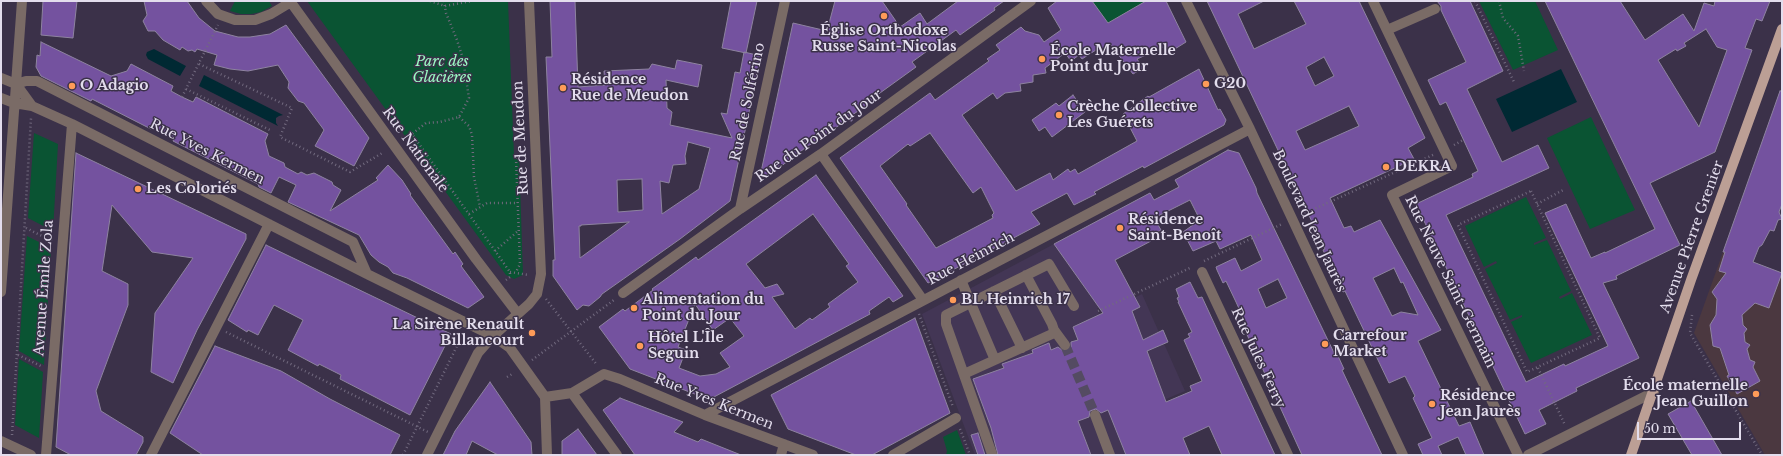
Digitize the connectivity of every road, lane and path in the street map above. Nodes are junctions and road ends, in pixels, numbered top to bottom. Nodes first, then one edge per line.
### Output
1 (22, 1) edge
2 (206, 1) edge
3 (291, 1) edge
4 (430, 1) edge
5 (444, 1) edge
6 (472, 1) edge
7 (529, 1) edge
8 (784, 1) edge
9 (1031, 1) edge
10 (1186, 1) edge
11 (1373, 1) edge
12 (1476, 1) edge
13 (1499, 1) edge
14 (445, 6) junction
15 (1435, 9) dead end
16 (222, 15) junction
17 (1782, 29) edge
18 (1387, 30) junction
19 (199, 64) junction
20 (1524, 71) dead end
21 (1, 78) edge
22 (1514, 82) dead end
23 (16, 84) junction
24 (186, 89) junction
25 (182, 97) dead end
26 (1, 98) edge
27 (14, 103) junction
28 (32, 106) junction
29 (459, 117) junction
30 (72, 124) junction
31 (1250, 129) junction
32 (270, 130) dead end
33 (394, 146) junction
34 (1444, 150) junction
35 (821, 154) junction
36 (516, 158) dead end
37 (1565, 189) dead end
38 (518, 203) junction
39 (1537, 204) junction
40 (480, 207) junction
41 (740, 209) junction
42 (469, 214) junction
43 (1292, 219) junction
44 (269, 224) junction
45 (26, 228) dead end
46 (519, 231) junction
47 (52, 241) dead end
48 (495, 251) junction
49 (510, 272) junction
50 (516, 272) junction
51 (1202, 272) dead end
52 (367, 274) junction
53 (541, 274) junction
54 (1026, 275) junction
55 (961, 280) junction
56 (499, 288) junction
57 (994, 291) junction
58 (1, 292) edge
59 (623, 293) joint
60 (537, 294) junction
61 (919, 302) junction
62 (971, 302) junction
63 (1074, 306) dead end
64 (1682, 308) junction
65 (518, 314) junction
66 (216, 327) junction
67 (1054, 330) junction
68 (572, 331) junction
69 (493, 336) junction
70 (461, 338) dead end
71 (1065, 345) tunnel mouth
72 (1022, 348) junction
73 (18, 355) dead end
74 (995, 360) junction
75 (529, 362) dead end
76 (44, 367) dead end
77 (1538, 368) junction
78 (604, 374) junction
79 (964, 374) junction
80 (1654, 392) junction
81 (572, 393) junction
82 (545, 397) junction
83 (705, 415) junction
84 (1095, 415) tunnel mouth
85 (956, 418) junction
86 (417, 427) junction
87 (1569, 434) junction
88 (437, 436) junction
89 (1, 441) edge
90 (784, 444) junction
91 (11, 446) junction
92 (992, 454) dead end
93 (31, 455) edge
94 (46, 455) edge
95 (151, 455) edge
96 (403, 455) edge
97 (427, 455) edge
98 (547, 455) edge
99 (617, 455) edge
100 (781, 455) edge
101 (813, 455) edge
102 (893, 455) edge
103 (970, 455) edge
104 (1110, 455) edge
105 (1288, 455) edge
106 (1403, 455) edge
107 (1518, 455) edge
108 (1528, 455) edge
109 (1631, 455) edge
110 (1762, 455) edge

1 - 23 street
2 - 16 street
3 - 16 street
3 - 33 street, Rue Nationale
4 - 14 path
5 - 14 path
6 - 14 path
7 - 53 street, Rue de Meudon
8 - 41 street, Rue de Solférino
9 - 35 street, Rue du Point du Jour
10 - 31 street, Boulevard Jean Jaurès
11 - 18 street, Rue Neuve Saint-Germain
12 - 22 path
13 - 20 path
14 - 29 path
15 - 18 street
16 - 19 path
17 - 64 main road, Avenue Pierre Grenier
18 - 34 street, Rue Neuve Saint-Germain
19 - 24 path
19 - 33 path
21 - 23 street, Rue Yves Kermen
23 - 27 street
23 - 28 street
23 - 52 street, Rue Yves Kermen
24 - 25 path
24 - 32 path
26 - 27 street
27 - 28 street
27 - 58 street
28 - 30 street
28 - 91 path, Avenue Émile Zola
29 - 40 path
29 - 42 path
30 - 44 street
30 - 94 street, Avenue Émile Zola
31 - 43 street, Boulevard Jean Jaurès
31 - 55 street, Rue Heinrich
33 - 56 street, Rue Nationale
34 - 43 path
34 - 107 street, Rue Neuve Saint-Germain
35 - 41 street, Rue du Point du Jour
35 - 61 street
36 - 38 path
37 - 39 path
38 - 40 path
38 - 46 path
39 - 77 path
39 - 77 path
40 - 42 path
41 - 59 street, Rue du Point du Jour
42 - 48 path
43 - 106 street, Boulevard Jean Jaurès
44 - 52 street
44 - 66 street
45 - 47 path
46 - 48 path
46 - 50 path
48 - 49 path
49 - 50 path
49 - 56 path
50 - 53 path
51 - 105 street, Rue Jules Ferry
52 - 69 street
53 - 60 street, Rue de Meudon
54 - 57 street
54 - 63 street
54 - 67 street
55 - 61 street, Rue Heinrich
55 - 62 street
56 - 65 street, Rue Nationale
57 - 62 street
57 - 72 street
59 - 68 path
60 - 65 street
60 - 68 path
61 - 83 street, Rue Heinrich
61 - 85 path
62 - 74 street
62 - 79 street
64 - 80 main road, Avenue Pierre Grenier
64 - 110 path
65 - 69 street
66 - 86 path
66 - 95 street
67 - 71 street
67 - 72 street
68 - 75 path
68 - 78 path
69 - 82 street
69 - 88 street
70 - 86 path
72 - 74 street
73 - 76 path
74 - 79 street
77 - 87 path
78 - 81 street
78 - 83 street, Rue Yves Kermen
79 - 92 street
80 - 87 street
80 - 109 main road, Avenue Pierre Grenier
81 - 82 street
81 - 99 street
82 - 98 street
83 - 90 street, Rue Yves Kermen
84 - 104 street
85 - 102 street
85 - 103 path
86 - 88 path
86 - 96 path
87 - 108 street
88 - 97 street
89 - 91 street
90 - 100 street
90 - 101 street, Rue Yves Kermen
91 - 93 street

